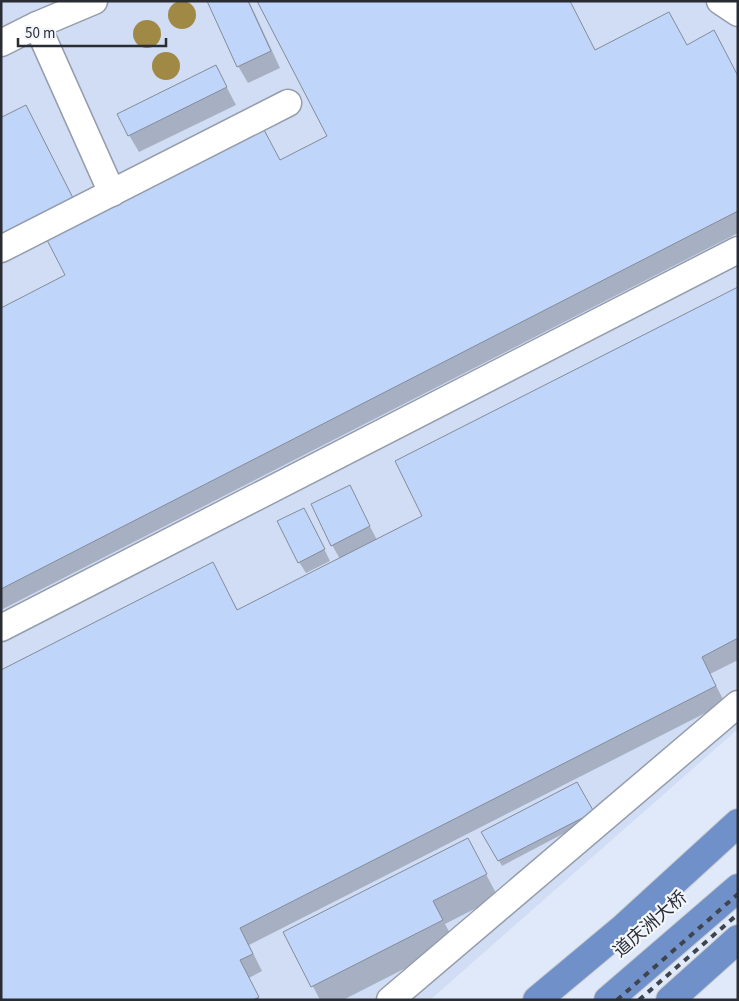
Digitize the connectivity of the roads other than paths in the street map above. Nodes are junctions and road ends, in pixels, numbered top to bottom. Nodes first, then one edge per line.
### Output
1 (94, 1) edge
2 (720, 1) edge
3 (738, 13) edge
4 (37, 25) junction
5 (1, 43) edge
6 (288, 104) dead end
7 (112, 193) junction
8 (1, 250) edge
9 (738, 250) edge
10 (1, 628) edge
11 (738, 704) edge
12 (738, 824) edge
13 (738, 849) edge
14 (738, 888) edge
15 (738, 939) edge
16 (390, 1000) edge
17 (537, 1000) edge
18 (562, 1000) edge
19 (608, 1000) edge
20 (670, 1000) edge

1 - 4 lane
2 - 3 lane
4 - 5 lane
4 - 7 lane
6 - 7 lane
7 - 8 lane
9 - 10 lane
11 - 16 lane
12 - 17 highway
13 - 18 highway, 道庆洲大桥
14 - 19 highway, 道庆洲大桥
15 - 20 highway

